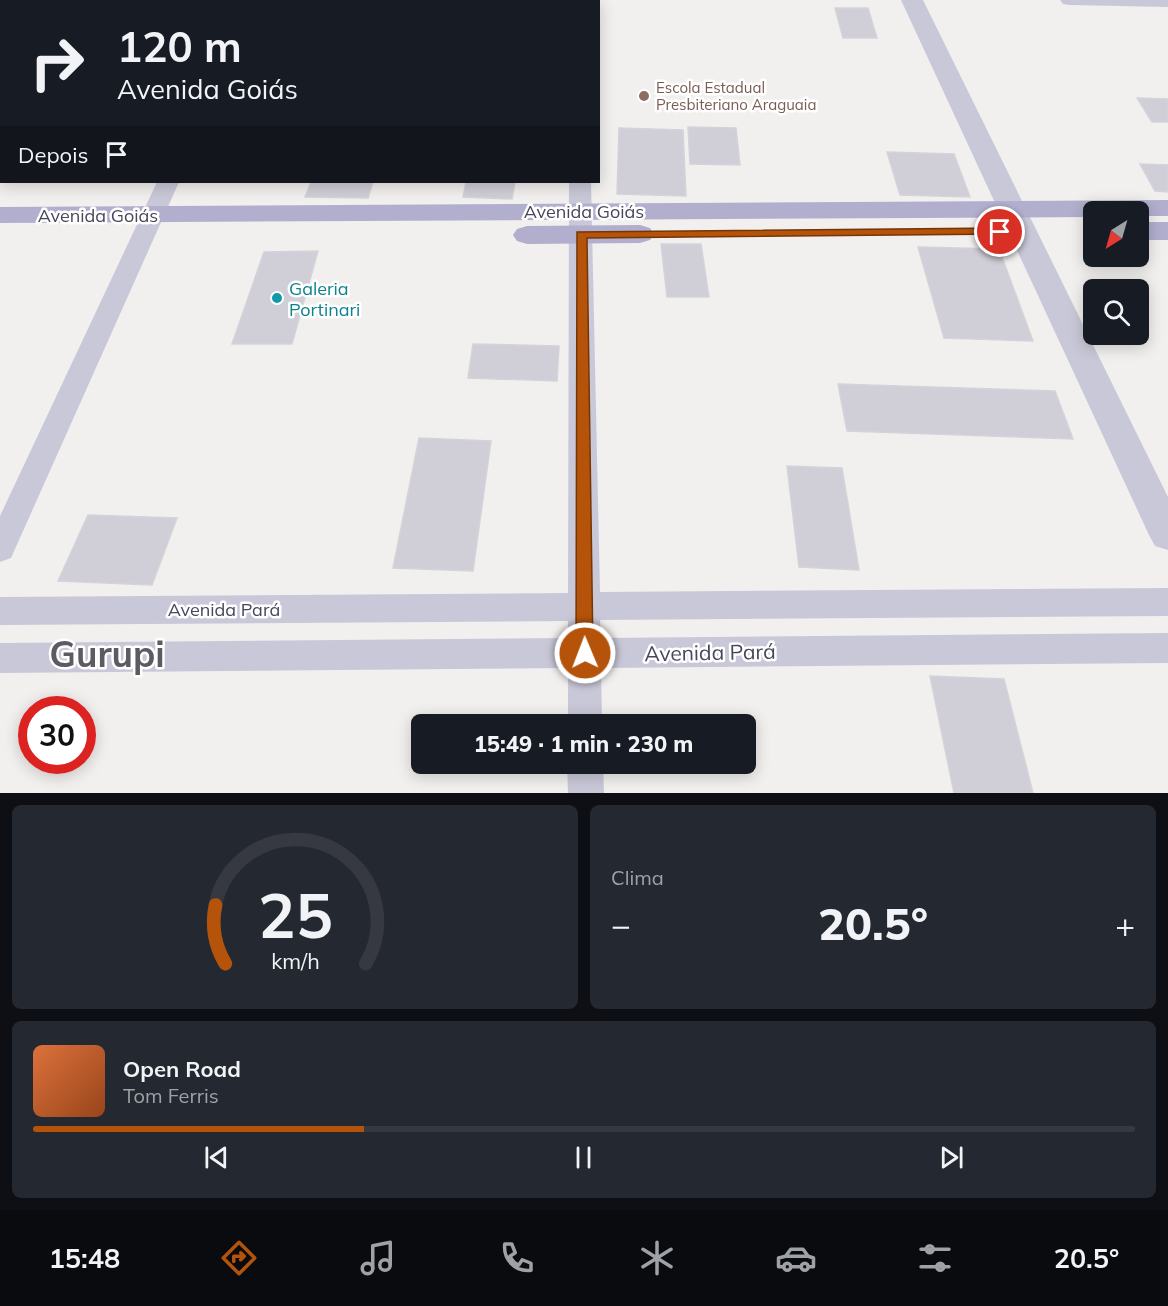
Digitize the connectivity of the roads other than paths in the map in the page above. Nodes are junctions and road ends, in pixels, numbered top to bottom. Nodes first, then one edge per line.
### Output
1 (912, 0) edge
2 (1069, 0) edge
3 (1168, 2) edge
4 (168, 183) edge
5 (580, 183) edge
6 (1168, 208) edge
7 (0, 215) edge
8 (1018, 220) junction
9 (581, 223) junction
10 (148, 226) junction
11 (1083, 229) edge
12 (1149, 231) edge
13 (1168, 231) edge
14 (0, 238) edge
15 (1168, 535) edge
16 (0, 549) edge
17 (1168, 602) edge
18 (584, 606) junction
19 (0, 611) edge
20 (1168, 648) edge
21 (585, 653) junction
22 (0, 658) edge
23 (585, 714) edge
24 (585, 774) edge
25 (586, 793) edge

1 - 8 street
2 - 3 street
4 - 10 street
5 - 9 street
6 - 8 main road, Avenida Goiás
7 - 10 main road, Avenida Goiás
8 - 9 main road, Avenida Goiás
8 - 11 main road, Avenida Goiás
8 - 15 street
9 - 10 main road, Avenida Goiás
9 - 18 street
10 - 14 main road, Avenida Goiás
10 - 16 street
12 - 13 main road
17 - 18 street, Avenida Pará
18 - 19 street, Avenida Pará
18 - 21 street
20 - 21 street, Avenida Pará
21 - 22 street, Avenida Pará
21 - 23 street
24 - 25 street

